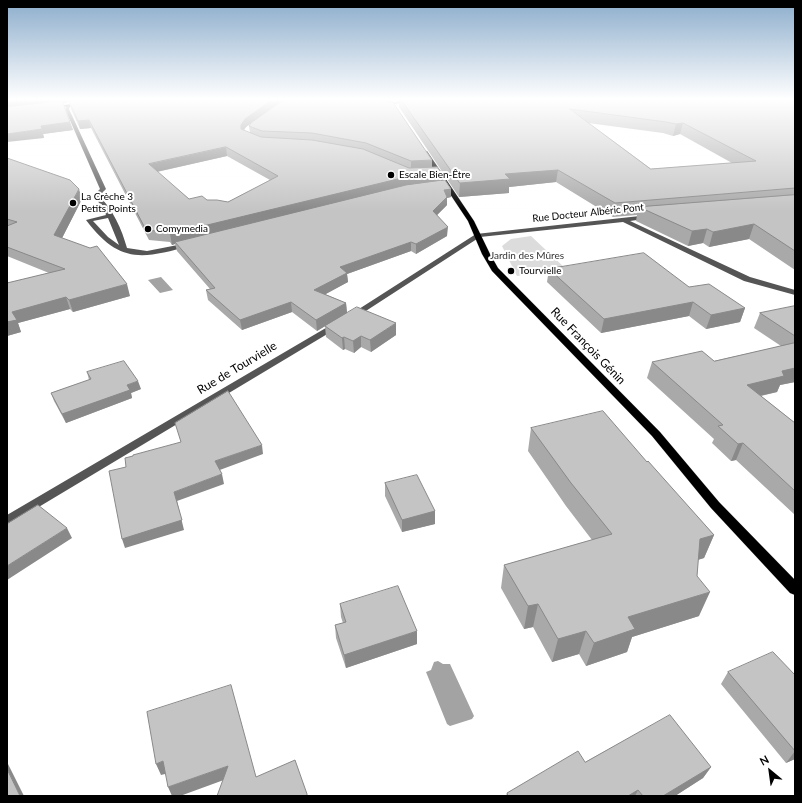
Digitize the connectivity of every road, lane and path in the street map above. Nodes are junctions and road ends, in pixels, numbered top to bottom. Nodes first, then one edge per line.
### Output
1 (79, 136) edge
2 (423, 148) edge
3 (439, 172) junction
4 (432, 173) edge
5 (439, 184) edge
6 (447, 184) junction
7 (110, 216) junction
8 (653, 216) edge
9 (623, 218) junction
10 (478, 235) junction
11 (199, 242) edge
12 (124, 251) junction
13 (795, 293) edge
14 (7, 521) edge
15 (795, 589) edge

1 - 7 street
2 - 3 main road, Rue François Génin
3 - 4 street
3 - 6 main road, Rue François Génin
5 - 6 street
6 - 10 main road, Rue François Génin
7 - 12 street
7 - 12 street
8 - 9 street, Rue Docteur Albéric Pont
9 - 10 street, Rue Docteur Albéric Pont
9 - 13 street
10 - 14 street, Rue de Tourvielle
10 - 15 main road, Rue François Génin
11 - 12 street

